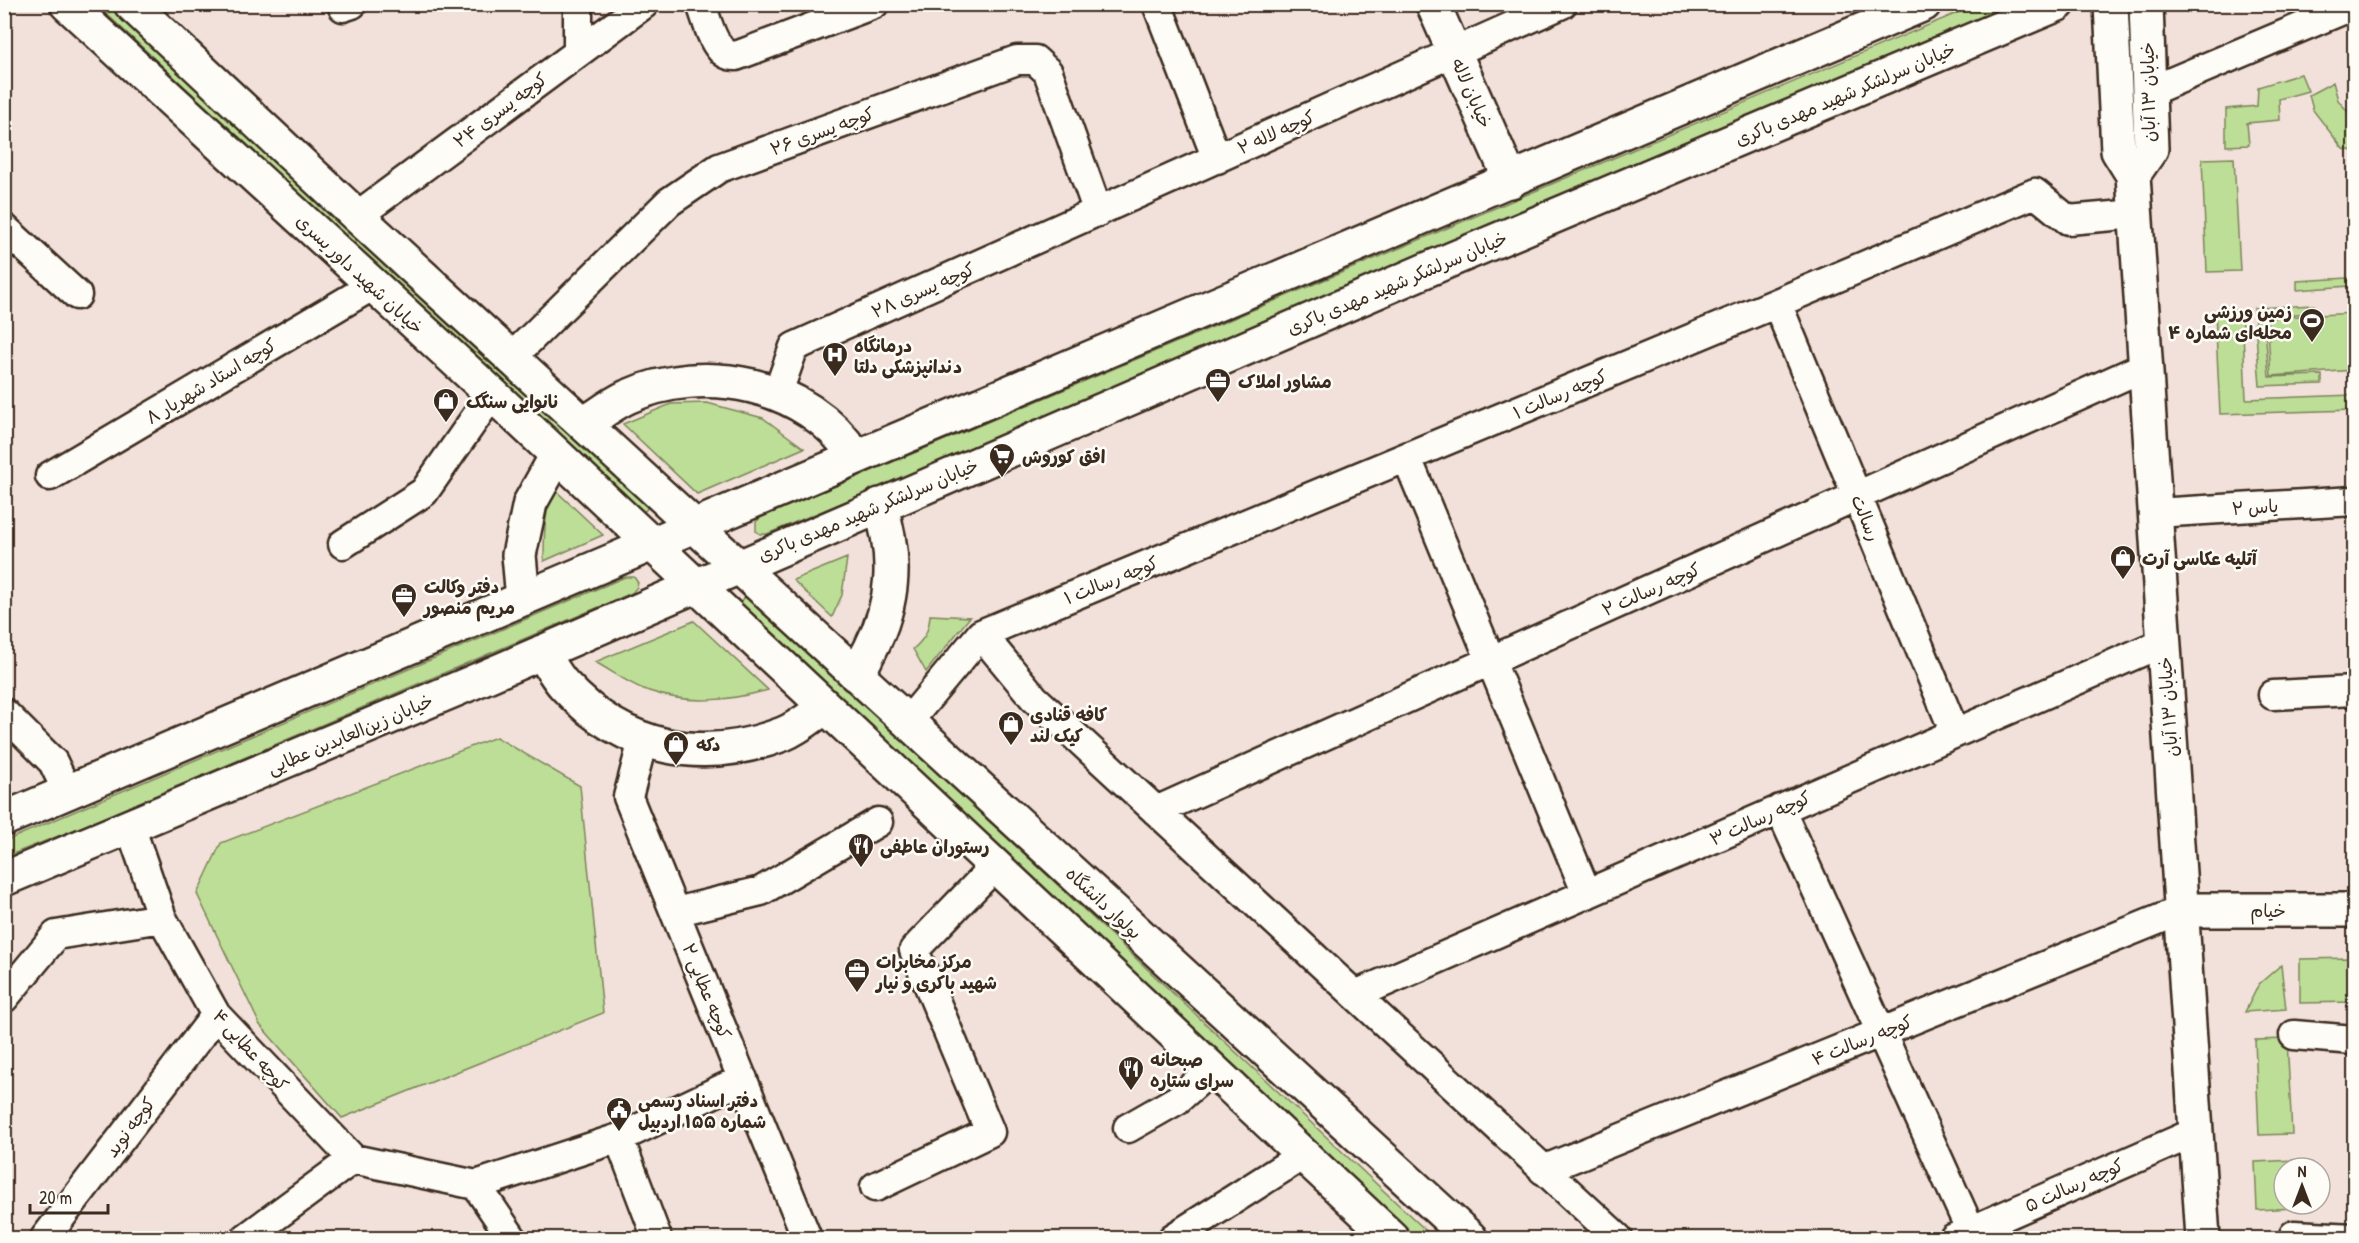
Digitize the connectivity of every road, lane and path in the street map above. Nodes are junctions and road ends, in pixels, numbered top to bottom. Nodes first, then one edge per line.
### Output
1 (67, 4) edge
2 (131, 4) edge
3 (578, 4) edge
4 (644, 4) edge
5 (701, 4) edge
6 (874, 4) edge
7 (1157, 4) edge
8 (1433, 4) edge
9 (1562, 4) edge
10 (1924, 4) edge
11 (2058, 4) edge
12 (2111, 4) edge
13 (2145, 4) edge
14 (2355, 5) edge
15 (578, 52) junction
16 (1454, 53) junction
17 (2148, 92) junction
18 (1217, 159) junction
19 (2133, 175) junction
20 (1511, 181) junction
21 (1098, 212) junction
22 (2136, 214) junction
23 (357, 216) junction
24 (4, 228) edge
25 (372, 286) junction
26 (77, 295) dead end
27 (1777, 303) junction
28 (511, 358) junction
29 (2146, 366) junction
30 (492, 394) junction
31 (777, 395) junction
32 (584, 424) junction
33 (557, 454) junction
34 (855, 456) junction
35 (1407, 458) junction
36 (50, 476) dead end
37 (1857, 496) junction
38 (2355, 501) edge
39 (880, 505) junction
40 (2155, 513) junction
41 (694, 525) junction
42 (343, 544) dead end
43 (652, 544) junction
44 (738, 566) junction
45 (695, 585) junction
46 (523, 599) junction
47 (981, 634) junction
48 (2164, 642) junction
49 (542, 652) junction
50 (1491, 661) junction
51 (856, 675) junction
52 (2355, 691) edge
53 (2273, 695) dead end
54 (825, 707) junction
55 (4, 713) edge
56 (908, 723) junction
57 (1955, 733) junction
58 (643, 740) junction
59 (67, 791) junction
60 (1780, 809) junction
61 (1156, 811) junction
62 (4, 819) edge
63 (878, 822) dead end
64 (130, 826) junction
65 (994, 867) junction
66 (4, 879) edge
67 (1587, 894) junction
68 (2182, 910) junction
69 (2355, 910) edge
70 (675, 912) junction
71 (162, 918) junction
72 (1355, 995) junction
73 (4, 998) edge
74 (216, 1015) junction
75 (1880, 1033) junction
76 (2294, 1035) dead end
77 (2355, 1040) edge
78 (1211, 1070) junction
79 (742, 1079) junction
80 (1128, 1128) dead end
81 (2196, 1132) junction
82 (619, 1138) junction
83 (1303, 1155) junction
84 (353, 1159) junction
85 (1543, 1170) junction
86 (476, 1185) junction
87 (875, 1187) dead end
88 (2294, 1235) dead end
89 (1965, 1236) edge
90 (45, 1239) edge
91 (246, 1239) edge
92 (512, 1239) edge
93 (657, 1239) edge
94 (807, 1239) edge
95 (1173, 1239) edge
96 (1392, 1239) edge
97 (1470, 1239) edge
98 (1618, 1239) edge
99 (2203, 1239) edge
100 (2354, 1239) edge

1 - 25 main road, خیابان شهید داور یسری
2 - 23 main road
3 - 15 street
4 - 15 street, کوچه یسری ۲۴
5 - 6 street
7 - 18 street
8 - 16 main road, خیابان لاله
9 - 16 street, کوچه لاله ۲
10 - 20 main road
11 - 39 main road, خیابان سرلشکر شهید مهدی باکری
12 - 19 main road, خیابان ۱۳ آبان
13 - 17 main road, خیابان ۱۳ آبان
14 - 17 street
15 - 23 street, کوچه یسری ۲۴
16 - 18 street, کوچه لاله ۲
16 - 20 main road, خیابان لاله
17 - 19 main road, خیابان ۱۳ آبان
18 - 21 street, کوچه لاله ۲
19 - 22 main road, خیابان ۱۳ آبان
20 - 34 main road
21 - 28 street, کوچه یسری ۲۶
21 - 31 street, کوچه یسری ۲۸
22 - 27 street, کوچه رسالت ۱
22 - 29 main road, خیابان ۱۳ آبان
23 - 28 main road
24 - 26 street
25 - 30 main road, خیابان شهید داور یسری
25 - 36 street, کوچه استاد شهریار ۸
27 - 35 street, کوچه رسالت ۱
27 - 37 street, رسالت
28 - 32 main road
29 - 37 street, کوچه رسالت ۲
29 - 40 main road, خیابان ۱۳ آبان
30 - 33 main road, خیابان شهید داور یسری
30 - 42 street
31 - 32 main road
31 - 34 main road
32 - 41 main road
33 - 43 main road, خیابان شهید داور یسری
33 - 46 main road
34 - 41 main road
35 - 47 street, کوچه رسالت ۱
35 - 50 street
37 - 50 street, کوچه رسالت ۲
37 - 57 street, رسالت
38 - 40 street, یاس ۲
39 - 44 main road, خیابان سرلشکر شهید مهدی باکری
39 - 51 main road
40 - 48 main road, خیابان ۱۳ آبان
41 - 43 main road
41 - 44 main road, بولوار دانشگاه
43 - 45 main road, خیابان شهید داور یسری
43 - 46 main road
44 - 45 main road, خیابان سرلشکر شهید مهدی باکری
44 - 51 main road, بولوار دانشگاه
45 - 49 main road, خیابان زین‌العابدین عطایی
45 - 54 main road
46 - 59 main road
47 - 56 street
47 - 61 street
48 - 57 street, کوچه رسالت ۳
48 - 68 main road, خیابان ۱۳ آبان
49 - 58 main road
49 - 64 main road, خیابان زین‌العابدین عطایی
50 - 61 street, کوچه رسالت ۲
50 - 67 street
51 - 56 main road, بولوار دانشگاه
52 - 53 street
54 - 58 main road
54 - 65 main road
55 - 59 street
56 - 97 main road, بولوار دانشگاه
57 - 60 street, کوچه رسالت ۳
58 - 70 street, کوچه عطایی ۲
59 - 62 main road
60 - 67 street, کوچه رسالت ۳
60 - 75 street
61 - 72 street
63 - 70 street
64 - 66 main road, خیابان زین‌العابدین عطایی
64 - 71 street, کوچه عطایی ۴
65 - 78 main road
65 - 87 street
67 - 72 street, کوچه رسالت ۳
68 - 69 main road, خیام
68 - 75 street, کوچه رسالت ۴
68 - 81 main road, خیابان ۱۳ آبان
70 - 79 street, کوچه عطایی ۲
71 - 73 street
71 - 74 street, کوچه عطایی ۴
72 - 85 street
74 - 84 street, کوچه عطایی ۴
74 - 90 street, کوچه نوید
75 - 85 street, کوچه رسالت ۴
75 - 89 street
76 - 77 street
78 - 80 street
78 - 83 main road
79 - 82 street
79 - 94 street, کوچه عطایی ۲
81 - 89 street, کوچه رسالت ۵
81 - 99 main road, خیابان ۱۳ آبان
82 - 86 street
82 - 93 street
83 - 95 street
83 - 96 main road
84 - 86 street
84 - 91 street
85 - 98 street
86 - 92 street
88 - 100 street

